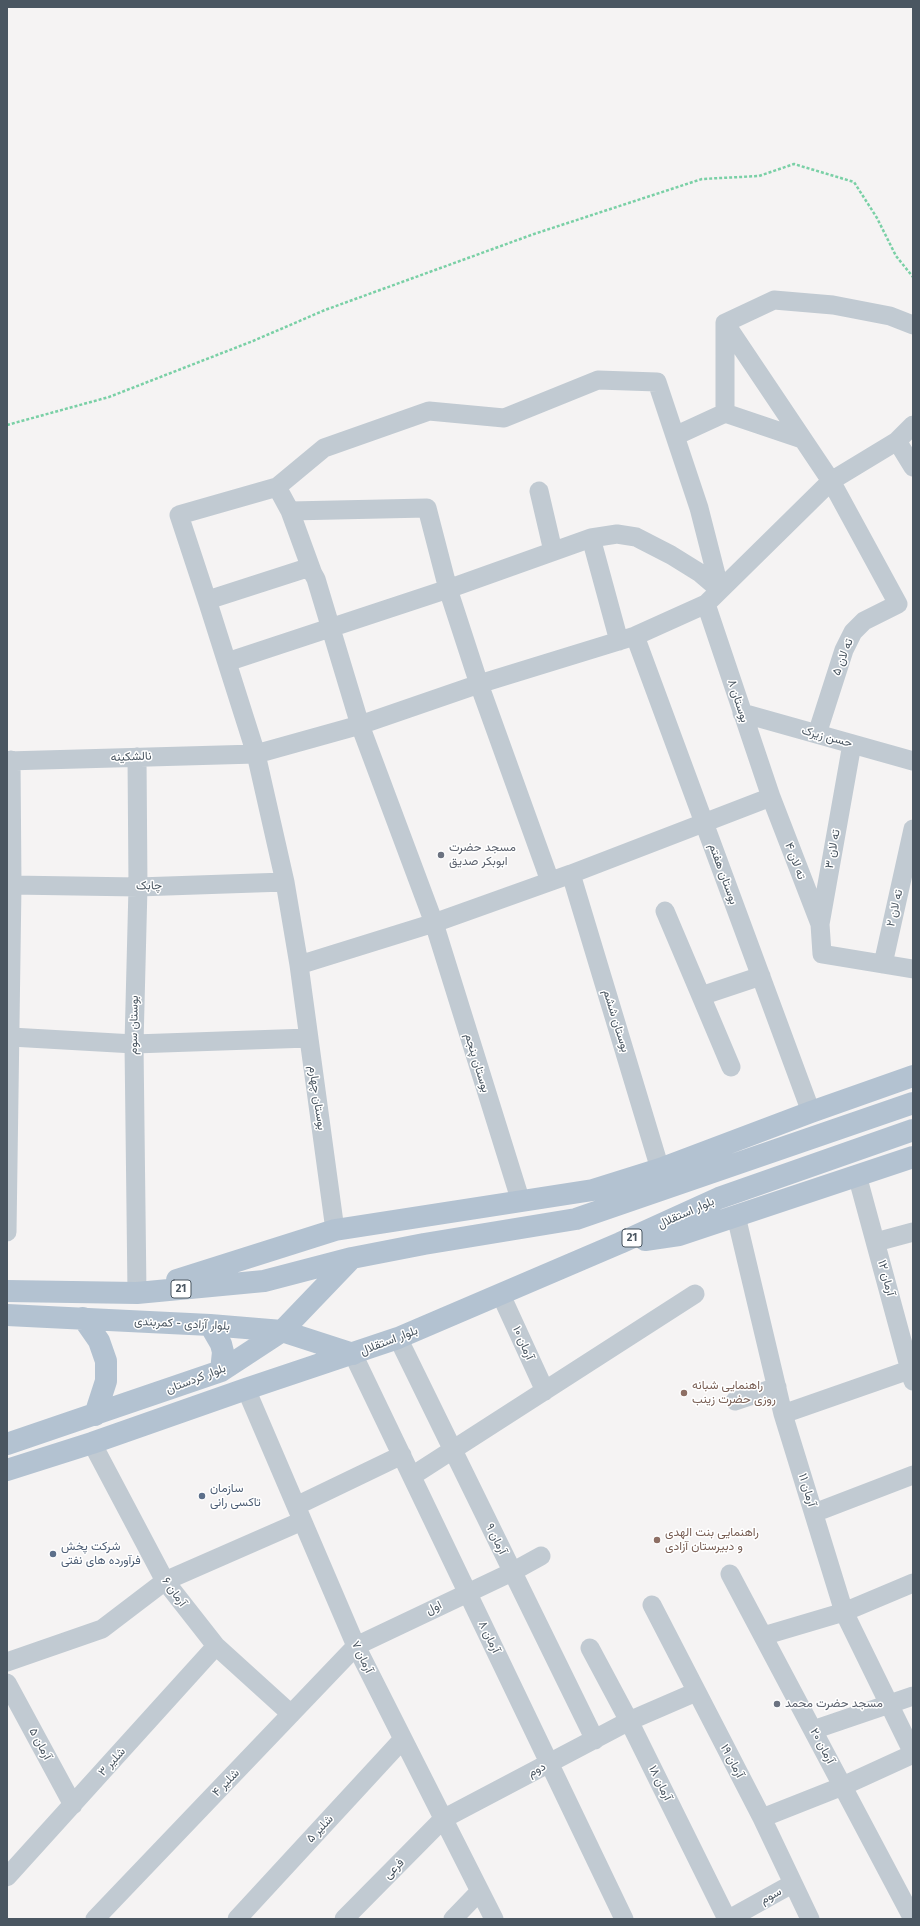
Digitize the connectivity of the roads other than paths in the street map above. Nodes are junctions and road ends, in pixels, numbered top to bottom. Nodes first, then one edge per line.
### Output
1 (725, 323) junction
2 (913, 325) edge
3 (725, 413) junction
4 (913, 425) edge
5 (675, 436) junction
6 (802, 439) junction
7 (897, 441) junction
8 (913, 467) edge
9 (831, 481) junction
10 (277, 487) junction
11 (539, 491) dead end
12 (290, 511) junction
13 (591, 538) junction
14 (553, 552) junction
15 (314, 574) junction
16 (448, 589) junction
17 (720, 590) junction
18 (706, 604) junction
19 (209, 606) junction
20 (330, 628) junction
21 (627, 638) junction
22 (227, 662) junction
23 (479, 684) junction
24 (742, 713) junction
25 (360, 725) junction
26 (817, 734) junction
27 (852, 744) junction
28 (256, 754) junction
29 (137, 757) junction
30 (912, 757) edge
31 (9, 760) edge
32 (771, 797) junction
33 (704, 823) junction
34 (913, 829) edge
35 (571, 874) junction
36 (550, 881) junction
37 (285, 882) junction
38 (12, 885) junction
39 (138, 887) junction
40 (665, 912) dead end
41 (434, 923) junction
42 (820, 924) junction
43 (883, 964) junction
44 (299, 965) junction
45 (913, 969) edge
46 (761, 976) junction
47 (700, 996) junction
48 (11, 1037) junction
49 (309, 1038) junction
50 (134, 1044) junction
51 (731, 1068) dead end
52 (913, 1076) edge
53 (913, 1103) edge
54 (811, 1112) junction
55 (913, 1130) edge
56 (913, 1157) edge
57 (660, 1169) junction
58 (857, 1175) junction
59 (521, 1202) junction
60 (736, 1216) junction
61 (335, 1230) junction
62 (7, 1232) edge
63 (913, 1232) edge
64 (876, 1242) junction
65 (620, 1244) junction
66 (352, 1258) junction
67 (7, 1291) edge
68 (137, 1293) junction
69 (695, 1294) dead end
70 (501, 1295) junction
71 (7, 1315) edge
72 (83, 1318) junction
73 (210, 1325) junction
74 (282, 1331) junction
75 (398, 1338) junction
76 (354, 1354) junction
77 (221, 1371) junction
78 (911, 1375) edge
79 (777, 1387) junction
80 (246, 1389) junction
81 (544, 1391) junction
82 (735, 1401) dead end
83 (783, 1414) junction
84 (95, 1415) junction
85 (92, 1443) junction
86 (7, 1444) edge
87 (453, 1449) junction
88 (402, 1455) junction
89 (7, 1470) edge
90 (913, 1475) edge
91 (412, 1476) junction
92 (299, 1513) junction
93 (814, 1513) junction
94 (541, 1556) dead end
95 (512, 1572) junction
96 (730, 1574) dead end
97 (165, 1581) junction
98 (913, 1583) edge
99 (467, 1592) junction
100 (652, 1605) dead end
101 (844, 1612) junction
102 (763, 1636) junction
103 (216, 1646) junction
104 (356, 1646) junction
105 (590, 1648) dead end
106 (7, 1662) edge
107 (7, 1683) edge
108 (696, 1692) junction
109 (913, 1696) edge
110 (890, 1704) junction
111 (292, 1714) junction
112 (630, 1721) junction
113 (813, 1730) junction
114 (403, 1739) junction
115 (594, 1740) junction
116 (913, 1753) edge
117 (549, 1764) junction
118 (843, 1786) junction
119 (73, 1804) junction
120 (762, 1818) junction
121 (443, 1819) junction
122 (7, 1877) edge
123 (792, 1884) junction
124 (480, 1891) junction
125 (913, 1918) edge
126 (95, 1919) edge
127 (237, 1919) edge
128 (344, 1919) edge
129 (453, 1919) edge
130 (494, 1919) edge
131 (624, 1919) edge
132 (728, 1919) edge
133 (810, 1919) edge

1 - 2 street
1 - 3 street
1 - 6 street
3 - 5 street
3 - 6 street
4 - 7 street
5 - 10 street
5 - 17 street
6 - 9 street
7 - 8 street
7 - 9 street
9 - 17 street
9 - 26 street, ته لان ۵
10 - 12 street, بوستان پنجم
10 - 19 street, بوستان چهارم
11 - 14 street
12 - 15 street, بوستان پنجم
12 - 16 street
13 - 14 street
13 - 17 street
13 - 21 street, بوستان هفتم
14 - 16 street
15 - 19 street
15 - 20 street, بوستان پنجم
16 - 20 street
16 - 23 street
17 - 18 street
18 - 21 street, نالشکینه
18 - 24 street, بوستان ۸
19 - 22 street, بوستان چهارم
20 - 22 street
20 - 25 street, بوستان پنجم
21 - 23 street, نالشکینه
21 - 33 street, بوستان هفتم
22 - 28 street, بوستان چهارم
23 - 25 street, نالشکینه
23 - 36 street
24 - 26 street, حسن زیرک
24 - 32 street, بوستان ۸
25 - 28 street, نالشکینه
25 - 41 street, بوستان پنجم
26 - 27 street, حسن زیرک
27 - 30 street, حسن زیرک
27 - 42 street, ته لان ۳
28 - 29 street, نالشکینه
28 - 37 street, بوستان چهارم
29 - 31 street, نالشکینه
29 - 39 street, بوستان سوم
31 - 38 street
32 - 33 street
32 - 42 street, ته لان ۴
33 - 35 street
33 - 46 street, بوستان هفتم
34 - 43 street, ته لان ۲
35 - 36 street
35 - 57 street, بوستان ششم
36 - 41 street
37 - 39 street, چابک
37 - 44 street, بوستان چهارم
38 - 39 street, چابک
38 - 48 street
39 - 50 street, بوستان سوم
40 - 47 street
41 - 44 street
41 - 59 street, بوستان پنجم
42 - 43 street, ته لان ۳
43 - 45 street
44 - 49 street, بوستان چهارم
46 - 47 street
46 - 54 street, بوستان هفتم
47 - 51 street
48 - 50 street
48 - 62 street
49 - 50 street
49 - 61 street, بوستان چهارم
50 - 68 street, بوستان سوم
52 - 54 main road
53 - 66 main road, 21
54 - 57 main road
55 - 65 main road, بلوار استقلال / 21
56 - 58 main road
57 - 59 main road
58 - 60 main road
58 - 64 street, آرمان ۱۲
59 - 61 main road
60 - 65 main road
60 - 79 street, آرمان ۱۱
61 - 68 main road
63 - 64 street
64 - 78 street, آرمان ۱۲
65 - 70 main road, بلوار استقلال / 21
66 - 68 main road, 21
66 - 74 main road, بلوار کردستان
67 - 68 main road, 21
69 - 81 street
70 - 75 main road, بلوار استقلال / 21
70 - 81 street, آرمان ۱۰
71 - 72 main road, بلوار آزادی - کمربندی
72 - 73 main road, بلوار آزادی - کمربندی
72 - 84 main road
73 - 74 main road, بلوار آزادی - کمربندی
73 - 77 main road
74 - 76 main road, بلوار آزادی - کمربندی
74 - 77 main road, بلوار کردستان
75 - 76 main road, بلوار استقلال / 21
75 - 87 street, آرمان ۹
76 - 80 main road, بلوار کردستان
76 - 88 street, آرمان ۸
77 - 84 main road, بلوار کردستان
78 - 83 street
79 - 82 street
79 - 83 street, آرمان ۱۱
80 - 85 main road, بلوار کردستان
80 - 92 street, آرمان ۷
81 - 87 street
83 - 93 street, آرمان ۱۱
84 - 86 main road, بلوار کردستان
85 - 89 main road, بلوار کردستان
85 - 97 street, آرمان ۶
87 - 91 street
87 - 95 street, آرمان ۹
88 - 91 street, آرمان ۸
88 - 92 street
90 - 93 street
91 - 99 street, آرمان ۸
92 - 97 street
92 - 104 street, آرمان ۷
93 - 101 street, آرمان ۱۱
94 - 95 street, اول
95 - 99 street, اول
95 - 115 street, آرمان ۹
96 - 102 street, آرمان ۲۰
97 - 103 street, آرمان ۶
97 - 106 street
98 - 101 street
99 - 104 street, اول
99 - 117 street, آرمان ۸
100 - 108 street, آرمان ۱۹
101 - 102 street
101 - 110 street, آرمان ۱۱
102 - 113 street, آرمان ۲۰
103 - 111 street, آرمان ۶
103 - 119 street, شلیر ۳
104 - 111 street, شلیر ۴
104 - 114 street, آرمان ۷
105 - 112 street, آرمان ۱۸
107 - 119 street, آرمان ۵
108 - 112 street, دوم
108 - 120 street, آرمان ۱۹
109 - 110 street
110 - 113 street
110 - 116 street, آرمان ۱۱
111 - 126 street, شلیر ۴
112 - 115 street, دوم
112 - 132 street, آرمان ۱۸
113 - 118 street, آرمان ۲۰
114 - 121 street, آرمان ۷
114 - 127 street, شلیر ۵
115 - 117 street, دوم
116 - 118 street
117 - 121 street, دوم
117 - 131 street, آرمان ۸
118 - 120 street
118 - 125 street, آرمان ۲۰
119 - 122 street, شلیر ۳
120 - 123 street, آرمان ۱۹
121 - 124 street, آرمان ۷
121 - 128 street, فرعی
123 - 132 street, سوم
123 - 133 street, آرمان ۱۹
124 - 129 street
124 - 130 street, آرمان ۷

